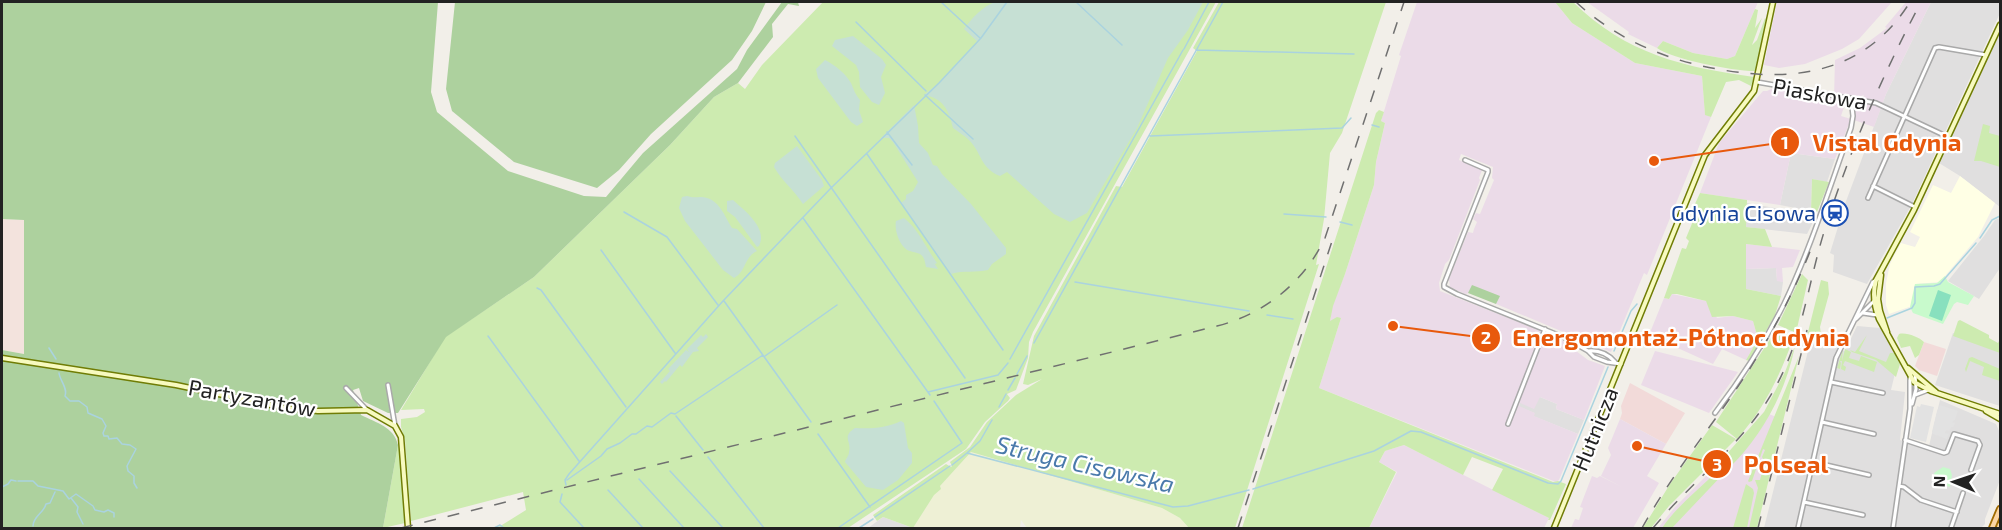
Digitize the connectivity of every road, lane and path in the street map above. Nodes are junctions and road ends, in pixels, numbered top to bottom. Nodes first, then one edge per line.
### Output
1 (1773, 2) edge
2 (2001, 25) edge
3 (1986, 55) junction
4 (1757, 82) junction
5 (1851, 98) junction
6 (1903, 116) junction
7 (1948, 137) junction
8 (1465, 160) dead end
9 (1873, 186) junction
10 (1868, 198) dead end
11 (1915, 207) junction
12 (1882, 271) junction
13 (1876, 280) junction
14 (1876, 300) junction
15 (1863, 313) junction
16 (1877, 315) junction
17 (1855, 320) junction
18 (1545, 329) junction
19 (1887, 332) junction
20 (1588, 351) junction
21 (2, 358) edge
22 (1615, 362) junction
23 (1621, 364) junction
24 (1912, 375) junction
25 (1831, 382) junction
26 (1924, 382) junction
27 (1916, 383) junction
28 (388, 385) dead end
29 (1911, 386) junction
30 (346, 388) dead end
31 (1928, 390) junction
32 (1937, 392) junction
33 (1883, 393) dead end
34 (1915, 395) junction
35 (1910, 409) junction
36 (367, 410) junction
37 (1985, 410) junction
38 (1715, 413) dead end
39 (2001, 414) edge
40 (2001, 419) edge
41 (1822, 422) junction
42 (1508, 424) dead end
43 (395, 426) junction
44 (1874, 434) dead end
45 (1905, 440) junction
46 (1813, 462) junction
47 (1971, 470) dead end
48 (1869, 475) dead end
49 (1899, 486) junction
50 (1963, 494) dead end
51 (1804, 502) junction
52 (2001, 509) edge
53 (1957, 512) junction
54 (1863, 515) dead end
55 (408, 528) edge
56 (1554, 528) edge
57 (1798, 528) edge
58 (1893, 528) edge
59 (1951, 528) edge
60 (1992, 528) edge

1 - 4 street, Hutnicza
2 - 3 street
3 - 6 street
3 - 7 street
4 - 5 street, Piaskowa
4 - 23 street, Hutnicza
5 - 6 street, Piaskowa
5 - 38 street
6 - 7 street, Piaskowa
6 - 9 street
7 - 11 street
8 - 18 street
9 - 10 street
9 - 11 street
11 - 12 street
12 - 13 street
12 - 14 street
13 - 14 street
13 - 17 street
14 - 15 street
14 - 16 street
14 - 19 street
15 - 16 street
15 - 17 street
16 - 19 street
17 - 25 street
18 - 20 street
18 - 42 street
19 - 24 street
20 - 22 street
20 - 22 street
21 - 36 street, Partyzantów
22 - 23 street
23 - 56 street, Hutnicza
24 - 26 street
24 - 27 street
24 - 29 street
25 - 33 street
25 - 41 street
26 - 27 street
26 - 32 street
27 - 29 street
27 - 31 street
27 - 34 street
28 - 43 street
29 - 35 street
30 - 36 street
31 - 32 street
31 - 34 street
32 - 37 street
34 - 35 street
35 - 45 street
36 - 43 street
37 - 39 street
37 - 40 street
41 - 44 street
41 - 46 street
43 - 55 street
45 - 47 street
45 - 49 street
46 - 48 street
46 - 51 street
49 - 53 street
49 - 58 street
50 - 53 street
51 - 54 street
51 - 57 street
52 - 60 main road
53 - 59 street

